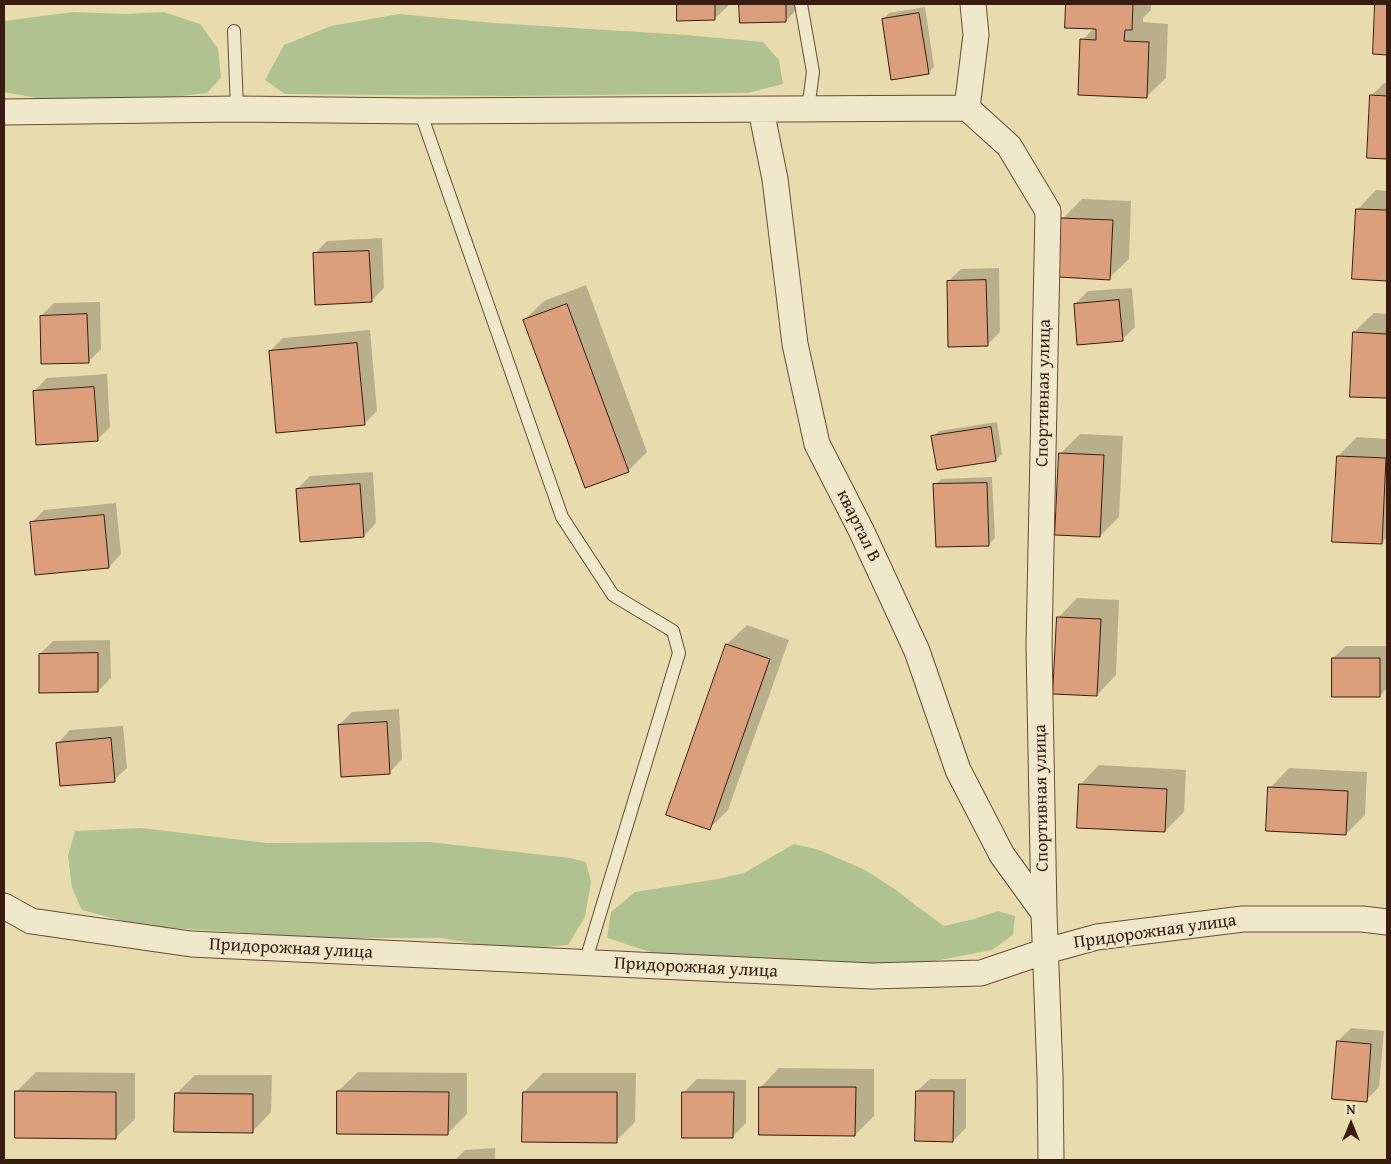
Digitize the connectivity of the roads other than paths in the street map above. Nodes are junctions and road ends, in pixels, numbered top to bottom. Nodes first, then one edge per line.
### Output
1 (801, 4) edge
2 (973, 4) edge
3 (234, 31) dead end
4 (967, 108) junction
5 (237, 109) junction
6 (808, 109) junction
7 (761, 110) junction
8 (420, 111) junction
9 (4, 112) edge
10 (4, 906) edge
11 (1044, 913) junction
12 (1387, 922) edge
13 (1046, 951) junction
14 (585, 963) junction
15 (1051, 1160) edge

1 - 6 lane
2 - 4 street
3 - 5 lane
4 - 6 street
4 - 11 street, Спортивная улица
5 - 8 street
5 - 9 street
6 - 7 street
7 - 8 street
7 - 11 street, квартал В
8 - 14 lane
10 - 14 street, Придорожная улица
11 - 13 street, Спортивная улица
12 - 13 street, Придорожная улица
13 - 14 street, Придорожная улица
13 - 15 street, Спортивная улица

